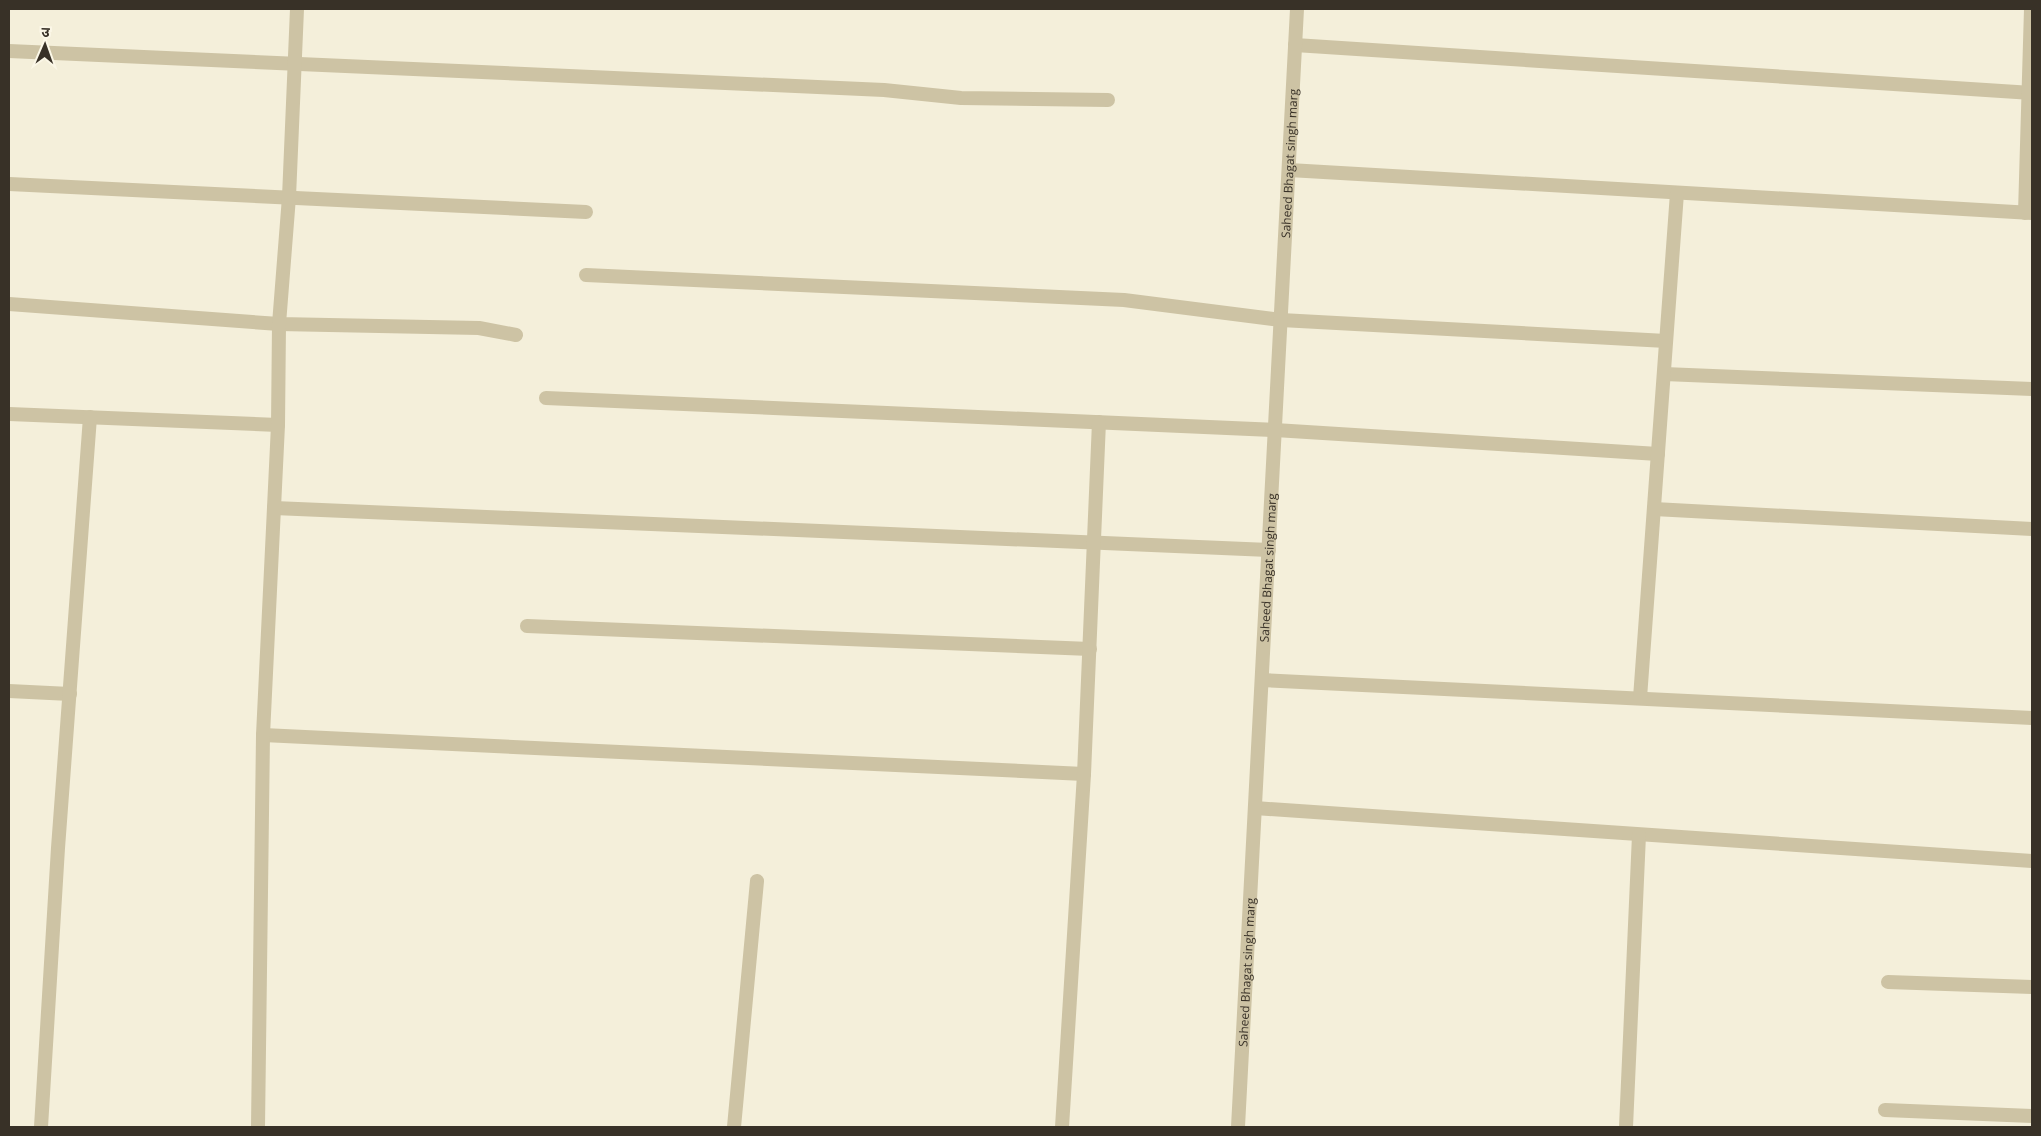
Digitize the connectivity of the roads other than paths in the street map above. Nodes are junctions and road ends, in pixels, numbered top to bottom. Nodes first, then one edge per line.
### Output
1 (298, 9) edge
2 (1297, 9) edge
3 (2030, 9) edge
4 (1295, 45) junction
5 (9, 51) edge
6 (295, 64) junction
7 (2030, 93) edge
8 (1108, 100) dead end
9 (1289, 170) junction
10 (9, 184) edge
11 (1678, 193) junction
12 (289, 197) junction
13 (586, 212) dead end
14 (2029, 213) edge
15 (586, 275) dead end
16 (9, 304) edge
17 (1281, 320) junction
18 (279, 324) junction
19 (516, 335) dead end
20 (1666, 341) junction
21 (1664, 374) junction
22 (2032, 389) edge
23 (546, 398) dead end
24 (9, 414) edge
25 (90, 417) junction
26 (1099, 422) junction
27 (278, 424) junction
28 (1275, 430) junction
29 (1658, 454) junction
30 (274, 508) junction
31 (1654, 508) junction
32 (2032, 529) edge
33 (1095, 543) junction
34 (1269, 550) junction
35 (526, 626) dead end
36 (1090, 648) junction
37 (1262, 680) junction
38 (9, 691) edge
39 (70, 694) junction
40 (1640, 698) junction
41 (2032, 718) edge
42 (263, 735) junction
43 (1084, 774) junction
44 (1255, 808) junction
45 (1639, 835) junction
46 (2032, 861) edge
47 (758, 880) dead end
48 (1888, 982) dead end
49 (2032, 987) edge
50 (1885, 1110) dead end
51 (2032, 1116) edge
52 (41, 1127) edge
53 (258, 1127) edge
54 (734, 1127) edge
55 (1062, 1127) edge
56 (1238, 1127) edge
57 (1626, 1127) edge

1 - 6 street
2 - 4 street, Saheed Bhagat singh marg
3 - 7 street
4 - 7 street
4 - 9 street, Saheed Bhagat singh marg
5 - 6 street
6 - 8 street
6 - 12 street
7 - 14 street
9 - 11 street
9 - 17 street, Saheed Bhagat singh marg
10 - 12 street
11 - 14 street
11 - 20 street
12 - 13 street
12 - 18 street
15 - 17 street
16 - 18 street
17 - 20 street
17 - 28 street, Saheed Bhagat singh marg
18 - 19 street
18 - 27 street
20 - 21 street
21 - 22 street
21 - 29 street
23 - 26 street
24 - 25 street
25 - 27 street
25 - 39 street
26 - 28 street
26 - 33 street
27 - 30 street
28 - 29 street
28 - 34 street, Saheed Bhagat singh marg
29 - 31 street
30 - 33 street
30 - 42 street
31 - 32 street
31 - 40 street
33 - 34 street
33 - 36 street
34 - 37 street, Saheed Bhagat singh marg
35 - 36 street
36 - 43 street
37 - 40 street
37 - 44 street, Saheed Bhagat singh marg
38 - 39 street
39 - 52 street
40 - 41 street
42 - 43 street
42 - 53 street
43 - 55 street
44 - 45 street
44 - 56 street, Saheed Bhagat singh marg
45 - 46 street
45 - 57 street
47 - 54 street
48 - 49 street
50 - 51 street

